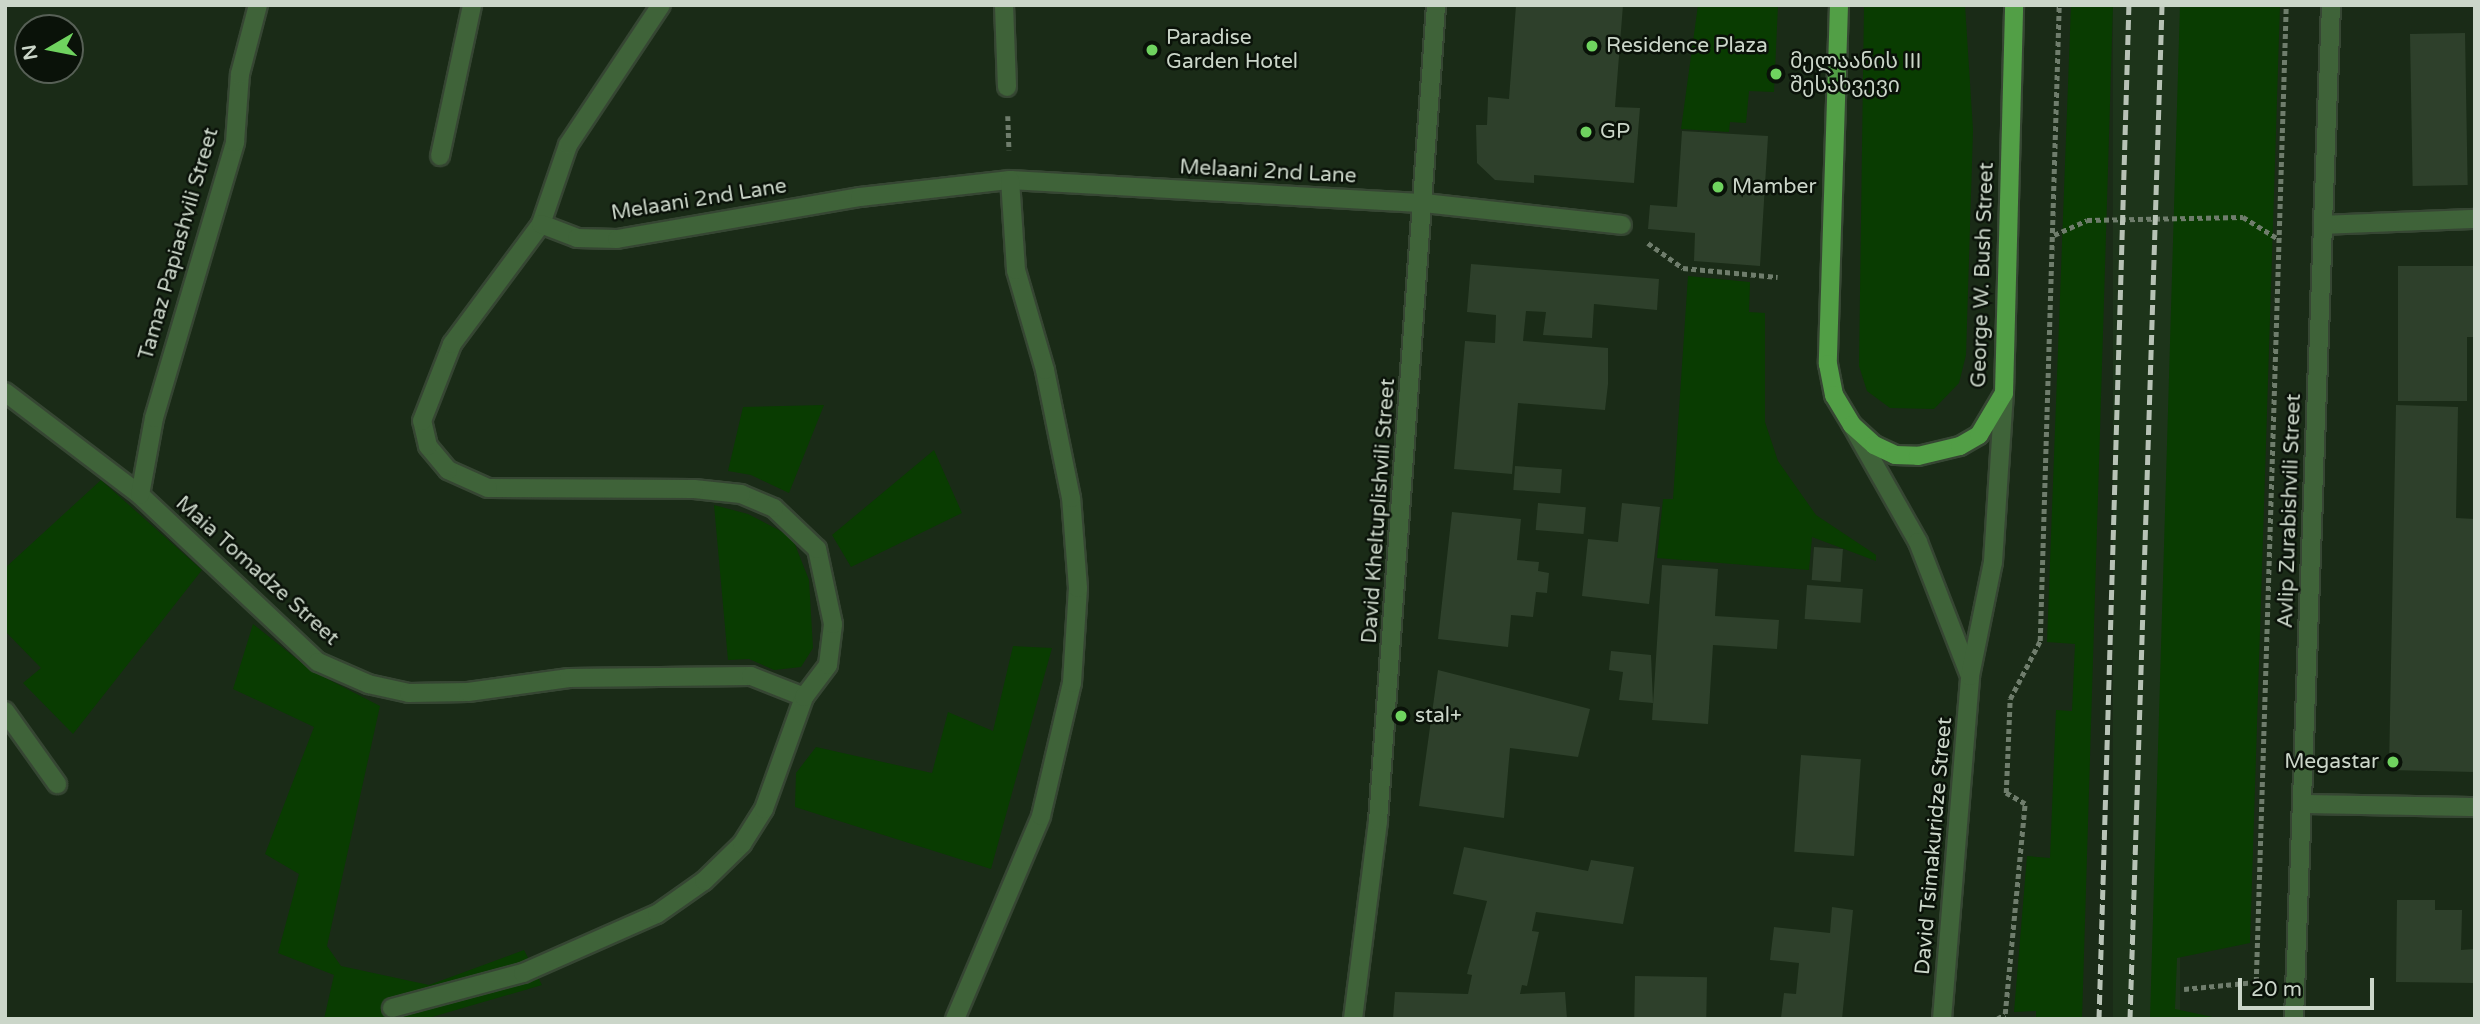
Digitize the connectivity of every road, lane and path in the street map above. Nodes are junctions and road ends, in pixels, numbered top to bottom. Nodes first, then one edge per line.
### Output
1 (258, 5) edge
2 (472, 5) edge
3 (661, 5) edge
4 (1004, 5) edge
5 (1436, 5) edge
6 (1839, 5) edge
7 (2014, 5) edge
8 (2059, 5) edge
9 (2286, 5) edge
10 (2331, 5) edge
11 (1007, 88) joint
12 (440, 156) dead end
13 (1010, 180) junction
14 (1424, 203) junction
15 (2475, 219) edge
16 (541, 223) junction
17 (1622, 225) joint
18 (2323, 225) junction
19 (2053, 236) junction
20 (2280, 240) junction
21 (1778, 277) dead end
22 (5, 392) edge
23 (2004, 393) junction
24 (1852, 425) junction
25 (140, 495) junction
26 (1970, 676) junction
27 (804, 697) junction
28 (5, 711) edge
29 (57, 784) dead end
30 (2302, 804) junction
31 (2475, 807) edge
32 (2184, 989) dead end
33 (392, 1008) dead end
34 (955, 1019) edge
35 (1353, 1019) edge
36 (1942, 1019) edge
37 (1997, 1019) edge
38 (2294, 1019) edge

1 - 25 street, Tamaz Papiashvili Street
2 - 12 street
3 - 16 street
4 - 11 street
5 - 14 street, David Kheltuplishvili Street
6 - 24 main road, George W. Bush Street
7 - 23 main road, George W. Bush Street
8 - 19 path
9 - 20 path
10 - 18 street, Avlip Zurabishvili Street
11 - 13 path
13 - 14 street, Melaani 2nd Lane
13 - 16 street, Melaani 2nd Lane
13 - 34 street
14 - 17 street, Melaani 2nd Lane
14 - 35 street, David Kheltuplishvili Street
15 - 18 street
16 - 27 street
17 - 21 path
18 - 30 street, Avlip Zurabishvili Street
19 - 20 path
19 - 37 path
20 - 32 path
22 - 25 street, Maia Tomadze Street
23 - 24 main road, George W. Bush Street
23 - 26 street, David Tsimakuridze Street
24 - 26 street, David Tsimakuridze Street
25 - 27 street, Maia Tomadze Street
26 - 36 street, David Tsimakuridze Street
27 - 33 street
28 - 29 street
30 - 31 street
30 - 38 street, Avlip Zurabishvili Street

